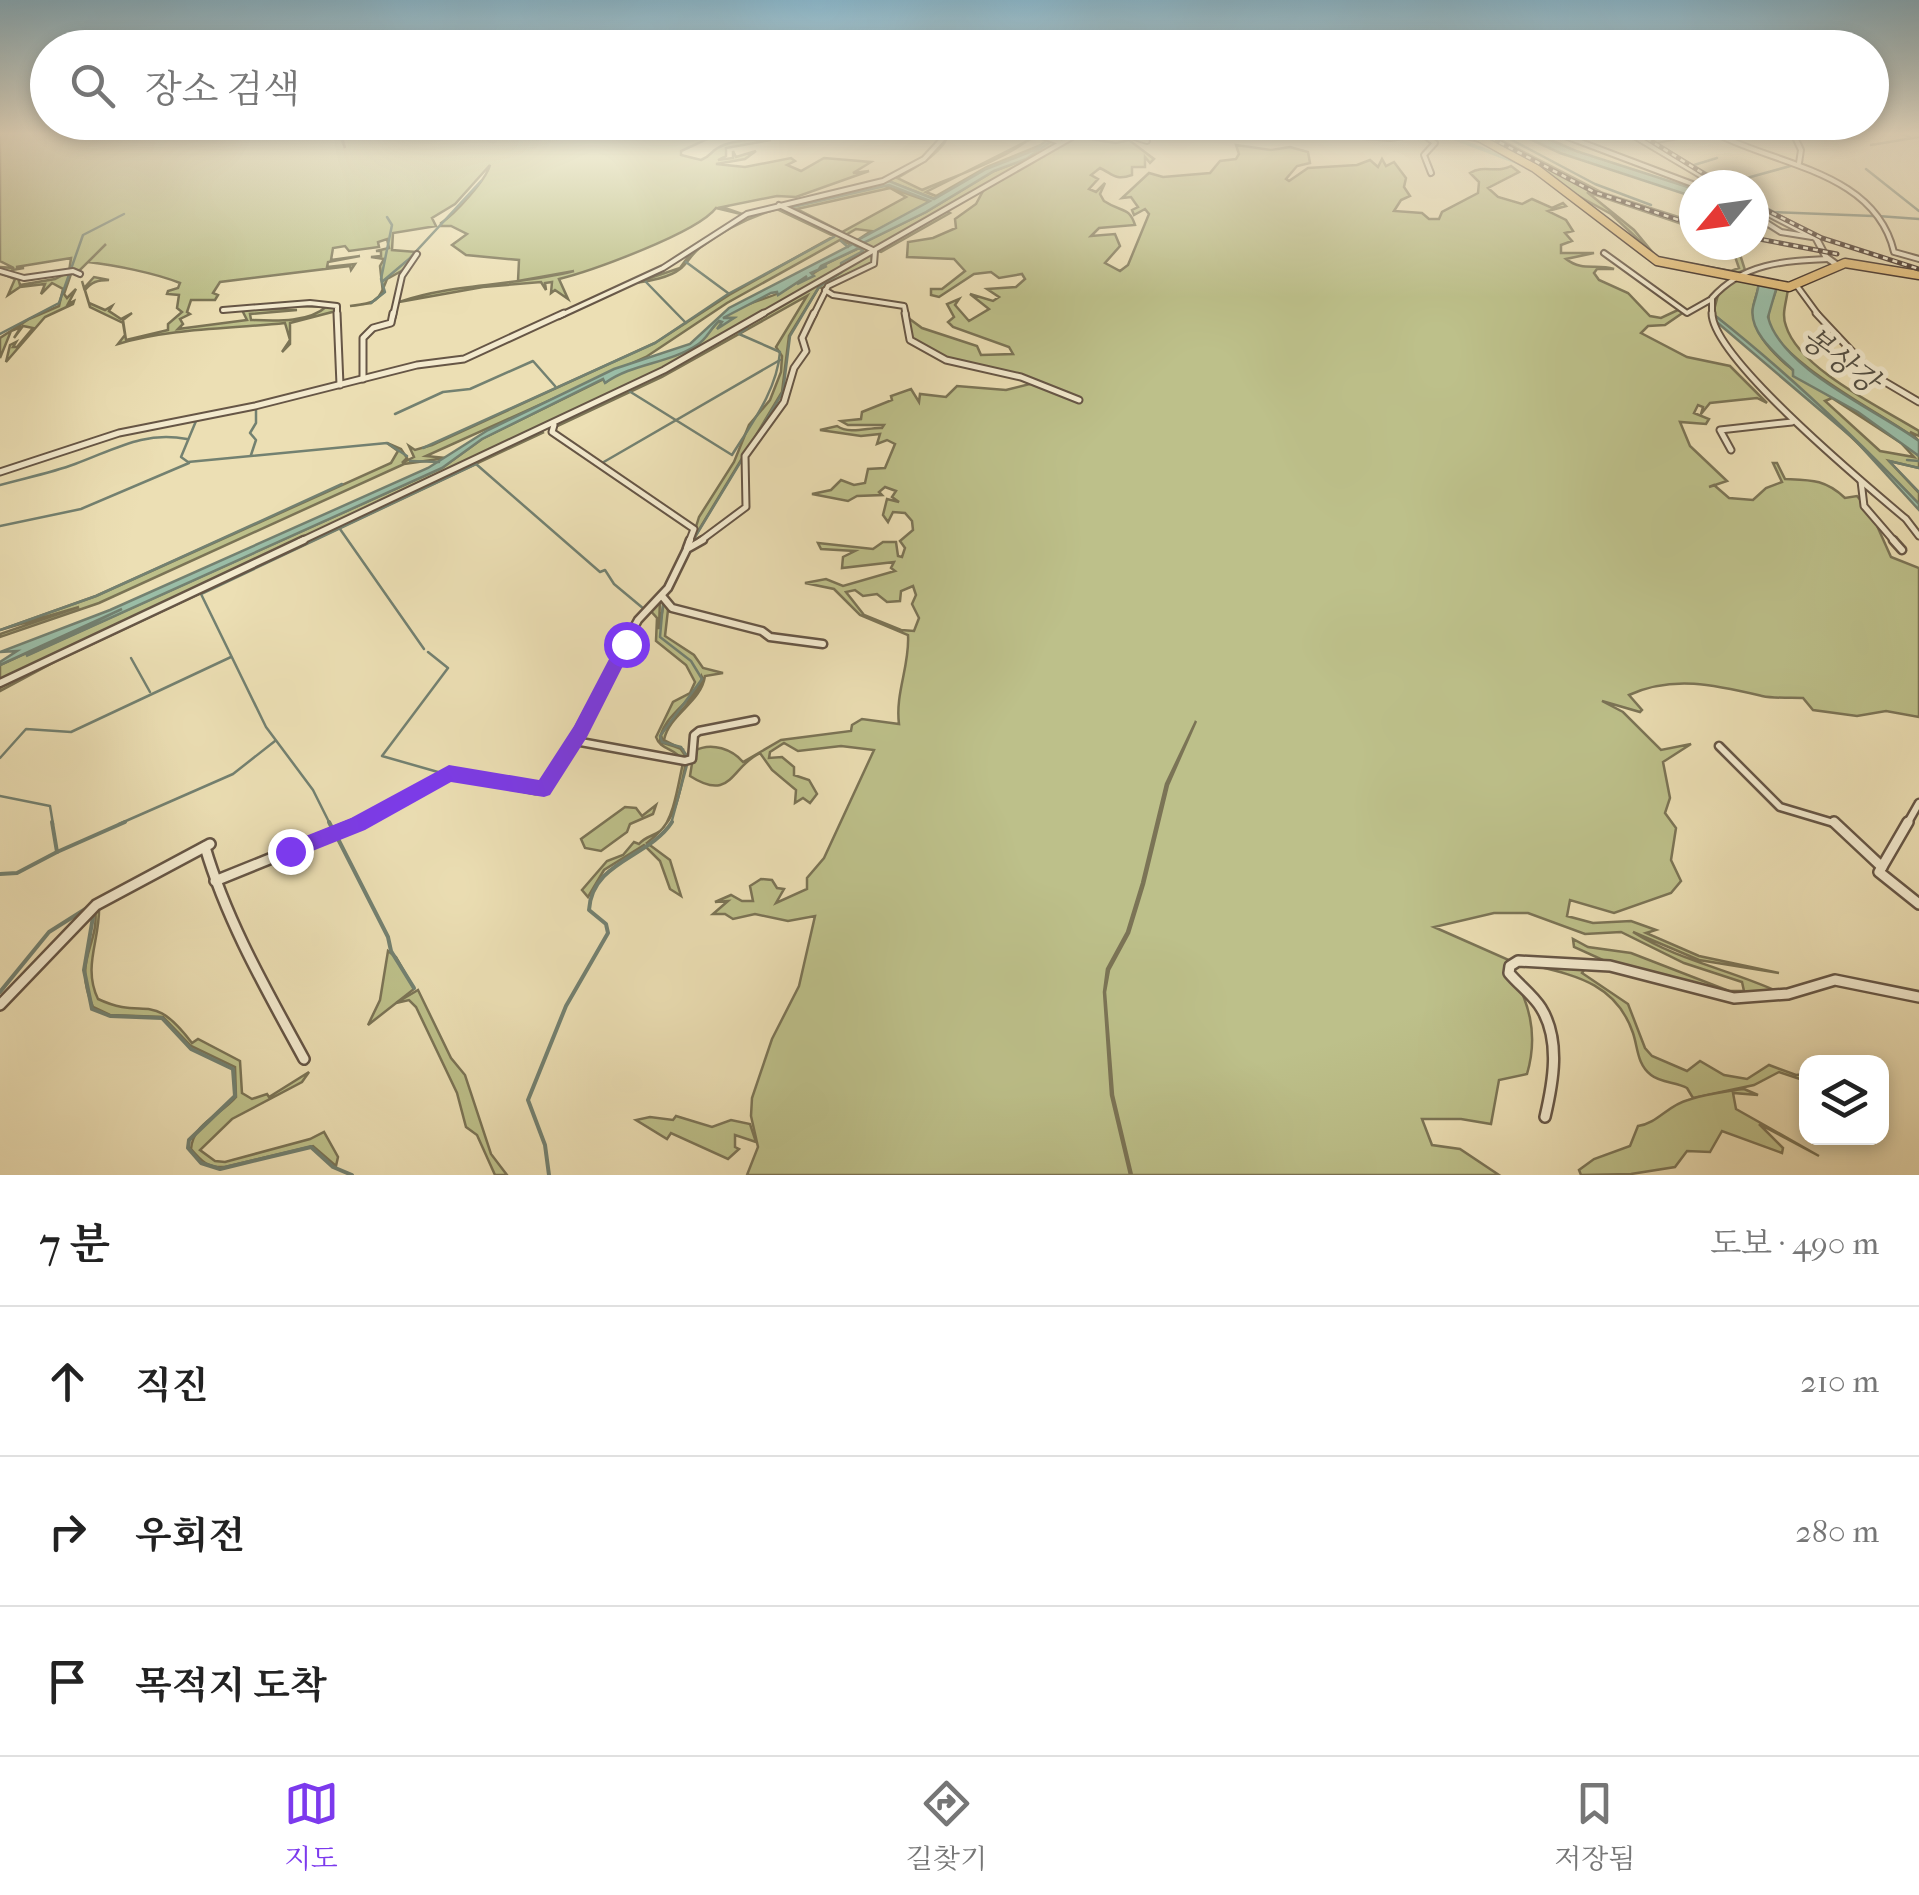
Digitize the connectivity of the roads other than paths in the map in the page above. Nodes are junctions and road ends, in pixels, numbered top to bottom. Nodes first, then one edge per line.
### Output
1 (856, 188) edge
2 (980, 188) edge
3 (1560, 188) edge
4 (1839, 188) edge
5 (781, 207) junction
6 (1769, 214) edge
7 (1769, 224) edge
8 (1814, 237) junction
9 (875, 251) junction
10 (1604, 253) dead end
11 (417, 254) dead end
12 (1828, 259) junction
13 (1919, 259) edge
14 (1837, 265) junction
15 (0, 271) edge
16 (80, 274) dead end
17 (1919, 275) edge
18 (1733, 276) junction
19 (1792, 286) junction
20 (821, 287) junction
21 (1712, 298) junction
22 (223, 310) dead end
23 (363, 379) junction
24 (340, 385) junction
25 (1079, 400) dead end
26 (1919, 402) edge
27 (562, 418) junction
28 (1793, 422) junction
29 (550, 430) junction
30 (532, 432) junction
31 (1732, 450) dead end
32 (0, 472) edge
33 (1862, 481) junction
34 (1919, 536) edge
35 (686, 549) junction
36 (1902, 550) dead end
37 (662, 596) junction
38 (823, 644) dead end
39 (0, 684) edge
40 (755, 720) dead end
41 (575, 742) junction
42 (1719, 746) dead end
43 (1919, 803) edge
44 (1910, 817) junction
45 (1919, 825) edge
46 (1882, 867) junction
47 (215, 881) junction
48 (1919, 904) edge
49 (1919, 996) edge
50 (0, 1004) edge
51 (304, 1059) dead end
52 (1545, 1117) dead end

1 - 5 street
2 - 9 street
3 - 18 main road
4 - 13 street
5 - 9 street
5 - 23 street
6 - 8 street
7 - 8 street
8 - 12 street
9 - 20 street
10 - 21 street
11 - 23 street
12 - 14 street
12 - 18 street
14 - 17 main road
14 - 19 main road
15 - 16 street
18 - 19 main road
18 - 21 street
19 - 26 street
20 - 25 street
20 - 27 street
20 - 35 street
21 - 28 street
22 - 24 street
23 - 24 street
24 - 32 street
27 - 29 street
27 - 30 street
28 - 31 street
28 - 33 street
29 - 30 street
29 - 35 street
30 - 39 street
33 - 34 street
33 - 36 street
35 - 37 street
37 - 38 street
37 - 41 street
40 - 41 street
41 - 47 street
42 - 46 street
43 - 44 street
44 - 45 street
44 - 46 street
46 - 48 street
47 - 50 street
47 - 51 street
49 - 52 street

